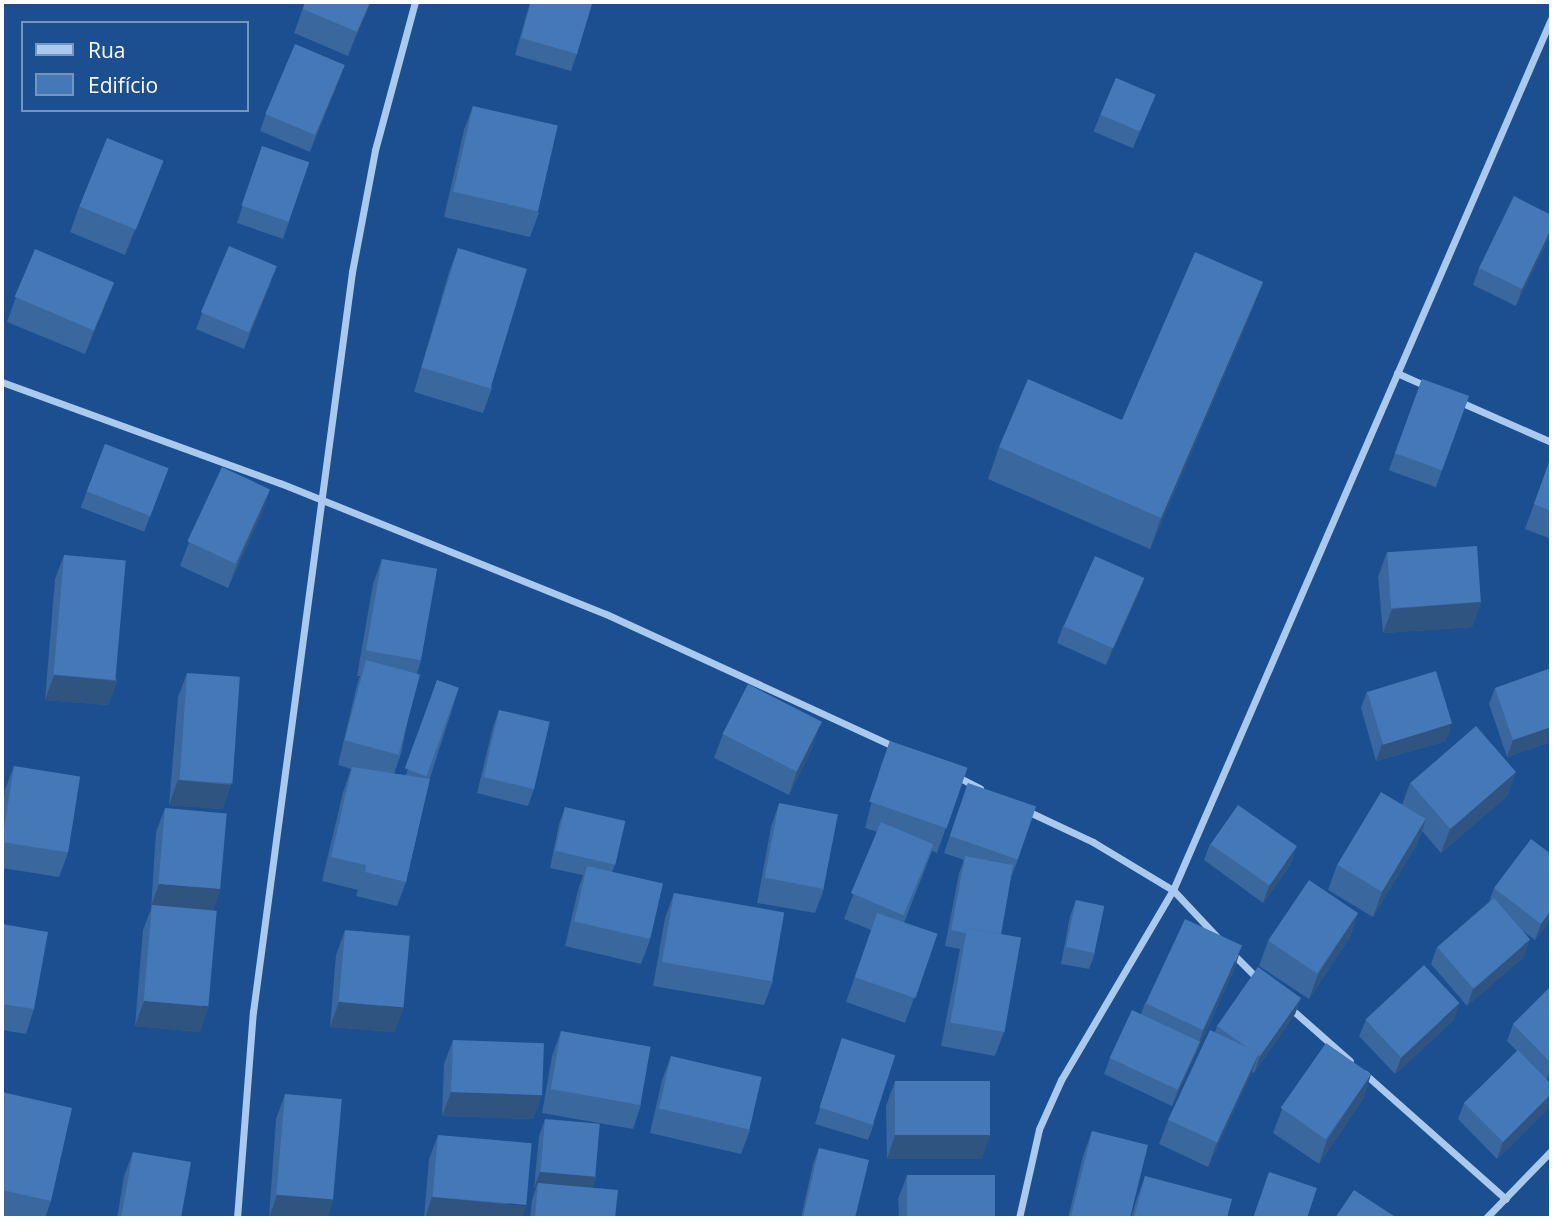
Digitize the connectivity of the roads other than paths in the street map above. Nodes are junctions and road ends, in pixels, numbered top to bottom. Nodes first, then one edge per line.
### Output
1 (415, 2) edge
2 (1551, 19) edge
3 (1397, 373) junction
4 (2, 382) edge
5 (1432, 389) edge
6 (1444, 394) edge
7 (1551, 442) edge
8 (322, 501) junction
9 (909, 754) edge
10 (945, 771) edge
11 (990, 793) edge
12 (1013, 804) edge
13 (1173, 890) junction
14 (1272, 992) edge
15 (1282, 1001) edge
16 (1551, 1151) edge
17 (1506, 1199) junction
18 (237, 1218) edge
19 (1019, 1218) edge
20 (1486, 1218) edge

1 - 8 street
2 - 3 street
3 - 5 street
3 - 13 street
4 - 8 street
6 - 7 street
8 - 9 street
8 - 18 street
10 - 11 street
12 - 13 street
13 - 14 street
13 - 19 street
15 - 17 street
16 - 17 street
17 - 20 street

